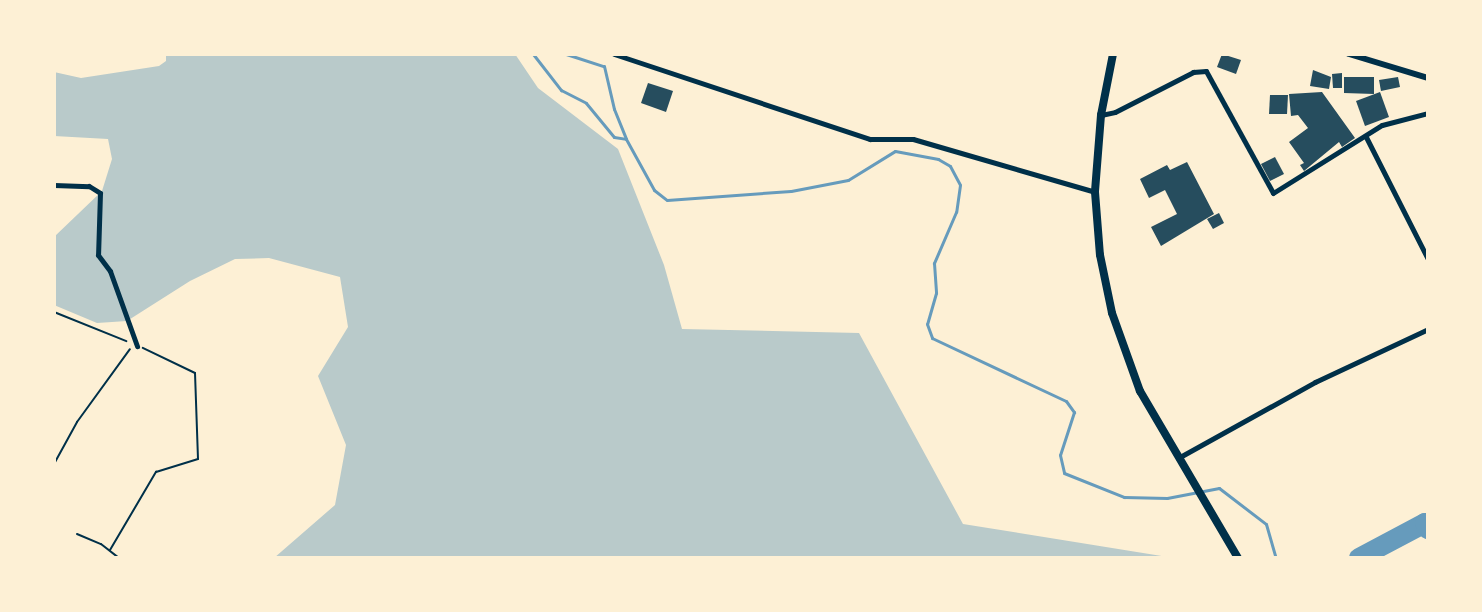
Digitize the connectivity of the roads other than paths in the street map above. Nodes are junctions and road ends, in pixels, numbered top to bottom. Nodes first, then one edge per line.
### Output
1 (614, 54) edge
2 (1113, 54) edge
3 (1349, 54) edge
4 (1428, 78) edge
5 (1428, 113) edge
6 (1101, 115) junction
7 (1366, 137) junction
8 (54, 185) edge
9 (1095, 192) junction
10 (1428, 259) edge
11 (1428, 329) edge
12 (137, 346) road end
13 (1178, 458) junction
14 (1239, 558) edge

1 - 9 street
2 - 6 main road
3 - 4 street
5 - 7 street
6 - 7 street
6 - 9 main road
7 - 10 street
8 - 12 street
9 - 13 main road
11 - 13 street
13 - 14 main road

